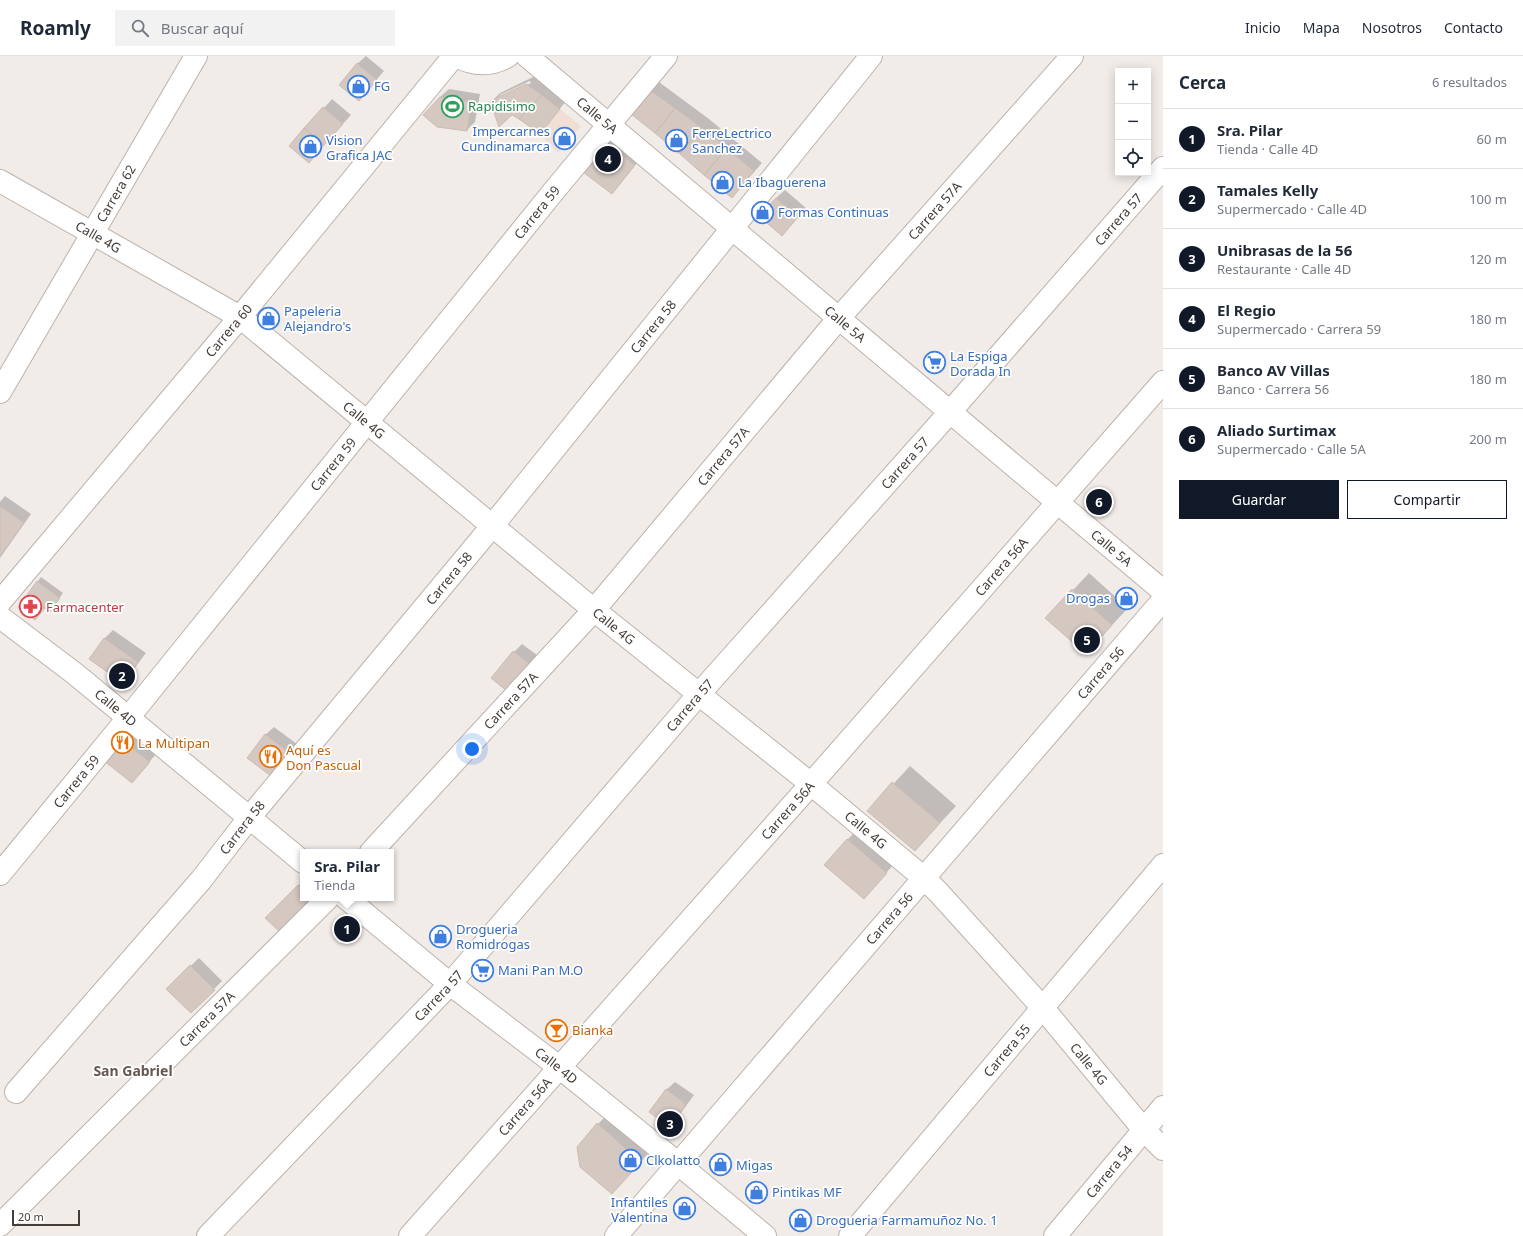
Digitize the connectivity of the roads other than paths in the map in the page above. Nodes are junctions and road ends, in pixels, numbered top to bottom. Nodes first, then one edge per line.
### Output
1 (196, 56) edge
2 (455, 56) edge
3 (508, 56) edge
4 (527, 56) edge
5 (666, 56) edge
6 (871, 56) edge
7 (1072, 56) edge
8 (610, 125) junction
9 (1163, 168) edge
10 (0, 181) edge
11 (732, 228) junction
12 (93, 234) junction
13 (240, 317) junction
14 (839, 318) junction
15 (1163, 382) edge
16 (0, 392) edge
17 (950, 412) junction
18 (368, 422) junction
19 (1057, 502) junction
20 (493, 525) junction
21 (1163, 591) edge
22 (1163, 600) edge
23 (0, 602) edge
24 (594, 610) junction
25 (0, 617) edge
26 (699, 694) junction
27 (128, 718) junction
28 (811, 784) junction
29 (249, 818) junction
30 (374, 849) edge
31 (300, 860) edge
32 (1163, 865) edge
33 (0, 874) edge
34 (924, 878) junction
35 (325, 901) edge
36 (350, 901) edge
37 (450, 984) junction
38 (1042, 1007) junction
39 (559, 1068) junction
40 (16, 1092) dead end
41 (1163, 1107) edge
42 (1144, 1130) junction
43 (1163, 1149) edge
44 (678, 1163) junction
45 (0, 1225) edge
46 (208, 1236) edge
47 (410, 1236) edge
48 (616, 1236) edge
49 (765, 1236) edge
50 (850, 1236) edge
51 (1055, 1236) edge

1 - 12 street, Carrera 62
2 - 3 street
2 - 13 street, Carrera 60
4 - 8 street, Calle 5A
5 - 8 street, Carrera 59
6 - 11 street, Carrera 58
7 - 14 street, Carrera 57A
8 - 11 street, Calle 5A
8 - 18 street, Carrera 59
9 - 17 street, Carrera 57
10 - 12 street, Calle 4G
11 - 14 street, Calle 5A
11 - 20 street, Carrera 58
12 - 13 street, Calle 4G
12 - 16 street, Carrera 62
13 - 18 street, Calle 4G
13 - 23 street, Carrera 60
14 - 17 street, Calle 5A
14 - 24 street, Carrera 57A
15 - 19 street, Carrera 56A
17 - 19 street, Calle 5A
17 - 26 street, Carrera 57
18 - 20 street, Calle 4G
18 - 27 street, Carrera 59
19 - 21 street, Calle 5A
19 - 28 street, Carrera 56A
20 - 24 street, Calle 4G
20 - 29 street, Carrera 58
22 - 34 street, Carrera 56
24 - 26 street, Calle 4G
24 - 30 street, Carrera 57A
25 - 27 street, Calle 4D
26 - 28 street, Calle 4G
26 - 37 street, Carrera 57
27 - 29 street, Calle 4D
27 - 33 street, Carrera 59
28 - 34 street, Calle 4G
28 - 39 street, Carrera 56A
29 - 31 street, Calle 4D
29 - 40 street, Carrera 58
32 - 38 street, Carrera 55
34 - 38 street, Calle 4G
34 - 44 street, Carrera 56
35 - 45 street, Carrera 57A
36 - 37 street, Calle 4D
37 - 39 street, Calle 4D
37 - 46 street, Carrera 57
38 - 42 street, Calle 4G
38 - 50 street, Carrera 55
39 - 44 street, Calle 4D
39 - 47 street, Carrera 56A
41 - 42 street, Carrera 54
42 - 43 street, Calle 4G
42 - 51 street, Carrera 54
44 - 48 street, Carrera 56
44 - 49 street, Calle 4D

